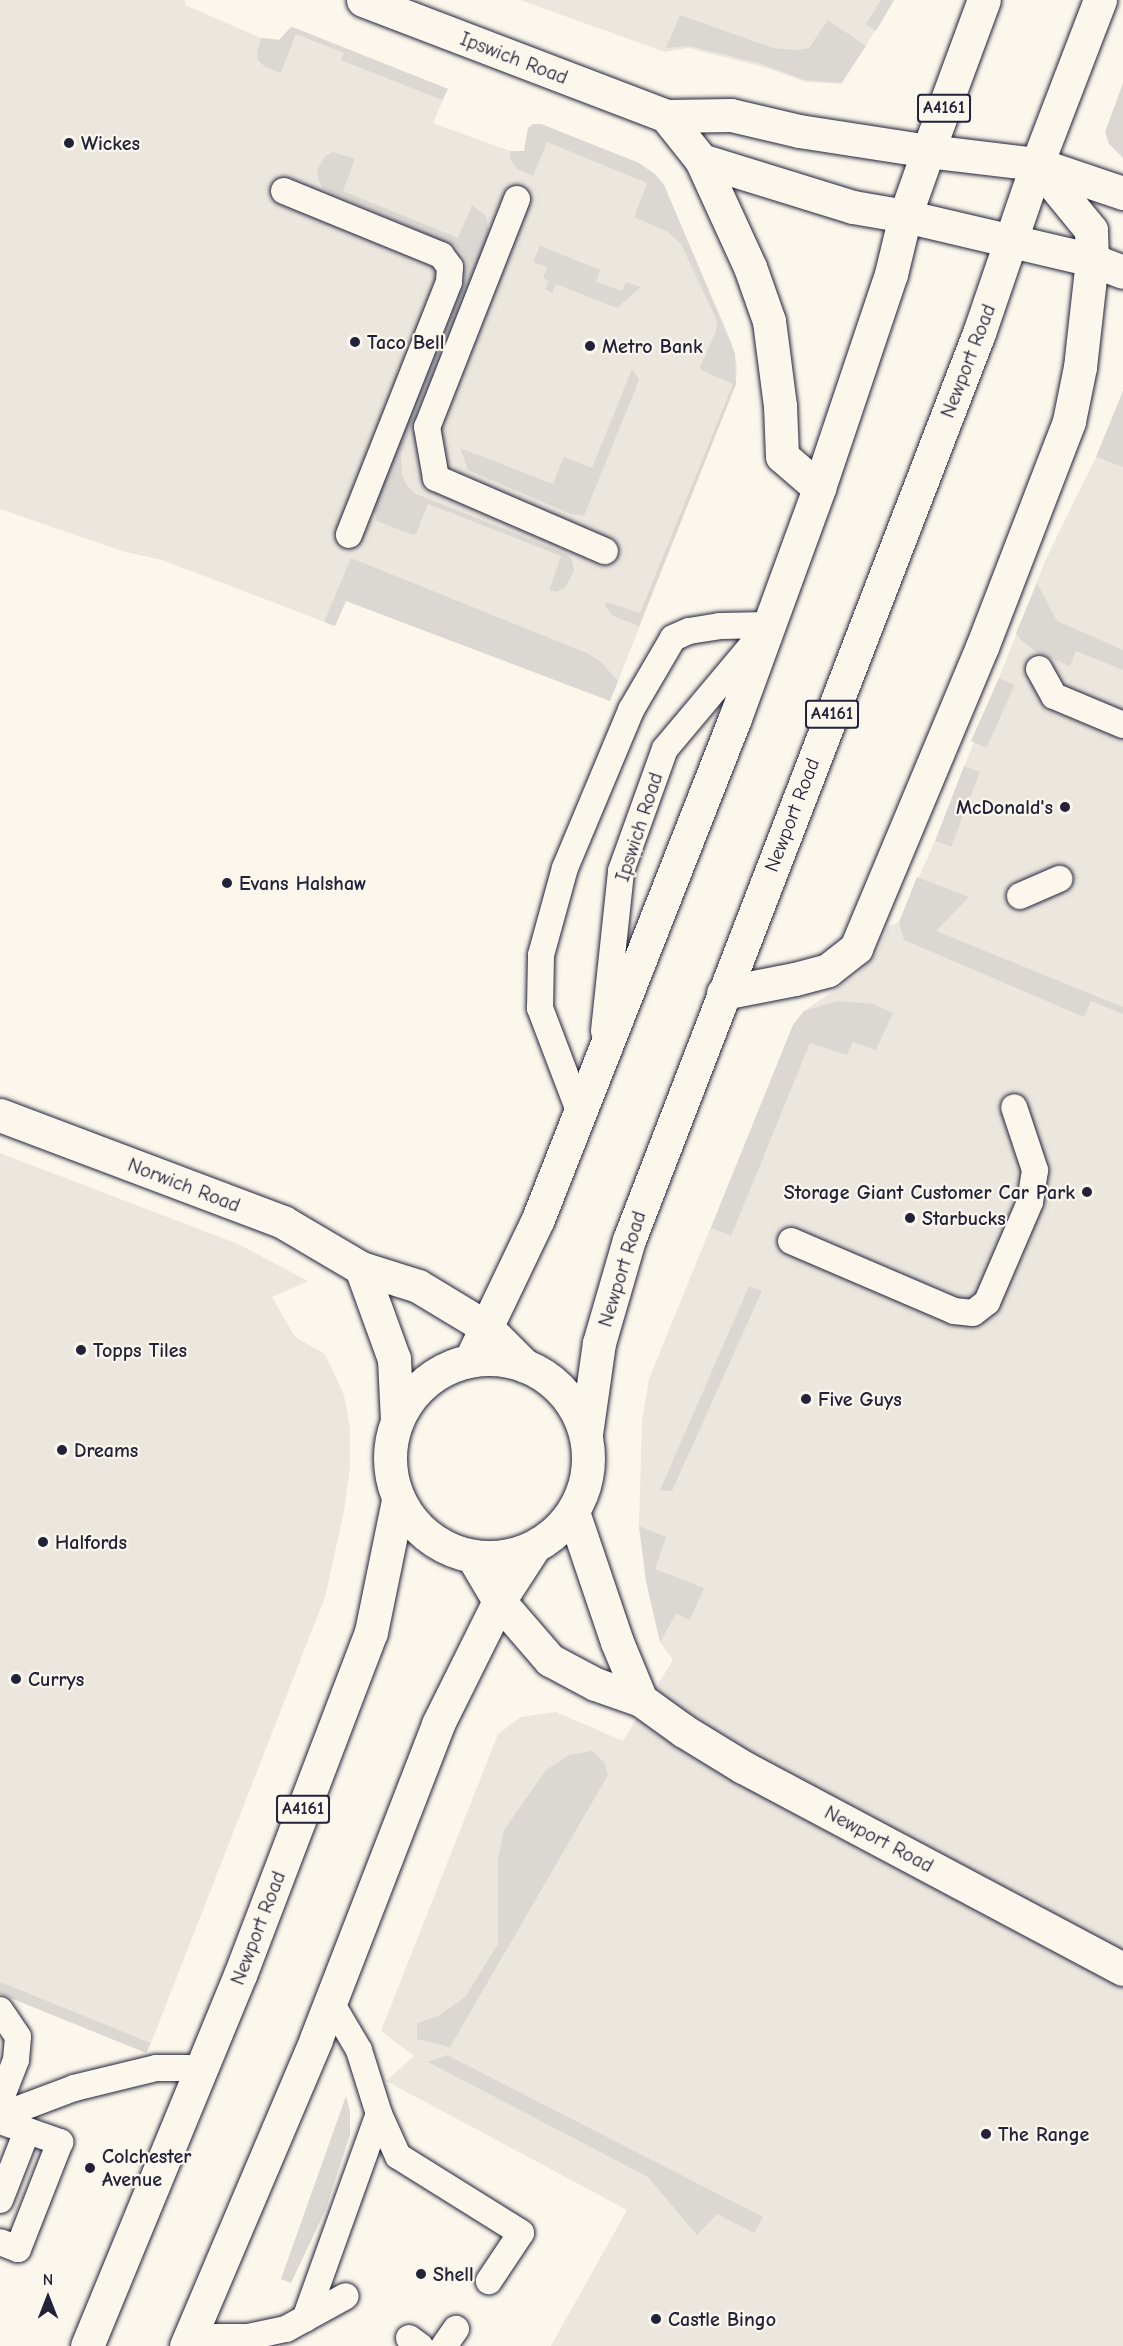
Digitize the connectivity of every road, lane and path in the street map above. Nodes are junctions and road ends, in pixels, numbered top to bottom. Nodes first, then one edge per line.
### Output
1 (363, 0) edge
2 (984, 0) edge
3 (1100, 0) edge
4 (402, 6) edge
5 (666, 116) junction
6 (928, 151) junction
7 (701, 160) junction
8 (1037, 164) junction
9 (284, 191) dead end
10 (1123, 193) edge
11 (517, 199) dead end
12 (905, 216) junction
13 (1012, 241) junction
14 (1092, 260) junction
15 (1123, 272) edge
16 (819, 488) junction
17 (349, 535) dead end
18 (605, 551) dead end
19 (769, 625) junction
20 (1039, 669) dead end
21 (1123, 725) edge
22 (1059, 879) dead end
23 (1020, 896) dead end
24 (723, 993) junction
25 (600, 1067) junction
26 (1014, 1107) dead end
27 (0, 1115) edge
28 (581, 1116) junction
29 (791, 1241) dead end
30 (361, 1268) junction
31 (486, 1328) junction
32 (471, 1359) junction
33 (525, 1366) junction
34 (397, 1420) junction
35 (586, 1434) junction
36 (398, 1501) junction
37 (573, 1512) junction
38 (534, 1547) junction
39 (473, 1557) junction
40 (500, 1601) junction
41 (642, 1700) junction
42 (1123, 1968) edge
43 (330, 2001) junction
44 (0, 2010) edge
45 (203, 2068) junction
46 (0, 2101) edge
47 (379, 2114) junction
48 (0, 2116) edge
49 (0, 2121) edge
50 (27, 2131) junction
51 (0, 2200) edge
52 (9, 2245) edge
53 (489, 2281) dead end
54 (346, 2296) dead end
55 (305, 2319) junction
56 (188, 2341) edge
57 (87, 2346) edge

1 - 4 main road, Ipswich Road
2 - 6 main road, A4161
3 - 8 main road, Newport Road / A4161
4 - 5 main road, Ipswich Road
5 - 6 main road, Ipswich Road
5 - 7 main road
6 - 8 main road, Ipswich Road
6 - 12 main road, A4161
7 - 12 main road
7 - 16 main road
8 - 10 main road, Ipswich Road
8 - 13 main road, Newport Road / A4161
8 - 14 main road
9 - 17 lane
11 - 18 lane
12 - 13 main road
12 - 16 main road, A4161
13 - 14 main road
13 - 24 main road, Newport Road / A4161
14 - 15 main road
14 - 24 main road
16 - 19 main road, A4161
19 - 25 main road, A4161
19 - 25 lane, Ipswich Road
19 - 28 lane
20 - 21 lane
22 - 23 lane
24 - 35 main road, Newport Road / A4161
25 - 28 main road, A4161
26 - 29 lane
27 - 30 main road, Norwich Road
28 - 31 main road, A4161
30 - 31 main road, Norwich Road
30 - 34 main road
31 - 32 main road, A4161
31 - 33 main road, Norwich Road
32 - 33 main road, A4161
32 - 34 main road, A4161
33 - 35 main road, A4161
34 - 36 main road, A4161
35 - 37 main road, A4161
36 - 39 main road, A4161
36 - 45 main road, Newport Road / A4161
37 - 38 main road, A4161
37 - 41 main road, Newport Road
38 - 39 main road, A4161
38 - 40 main road, A4161
39 - 40 main road, Newport Road
40 - 41 main road, Newport Road
40 - 43 main road, A4161
41 - 42 main road, Newport Road
43 - 47 lane
43 - 56 main road, A4161
44 - 46 lane
45 - 48 lane
45 - 57 main road, Newport Road / A4161
47 - 53 lane
47 - 55 lane
49 - 50 lane
50 - 51 lane
50 - 52 lane
54 - 55 lane
55 - 56 lane

